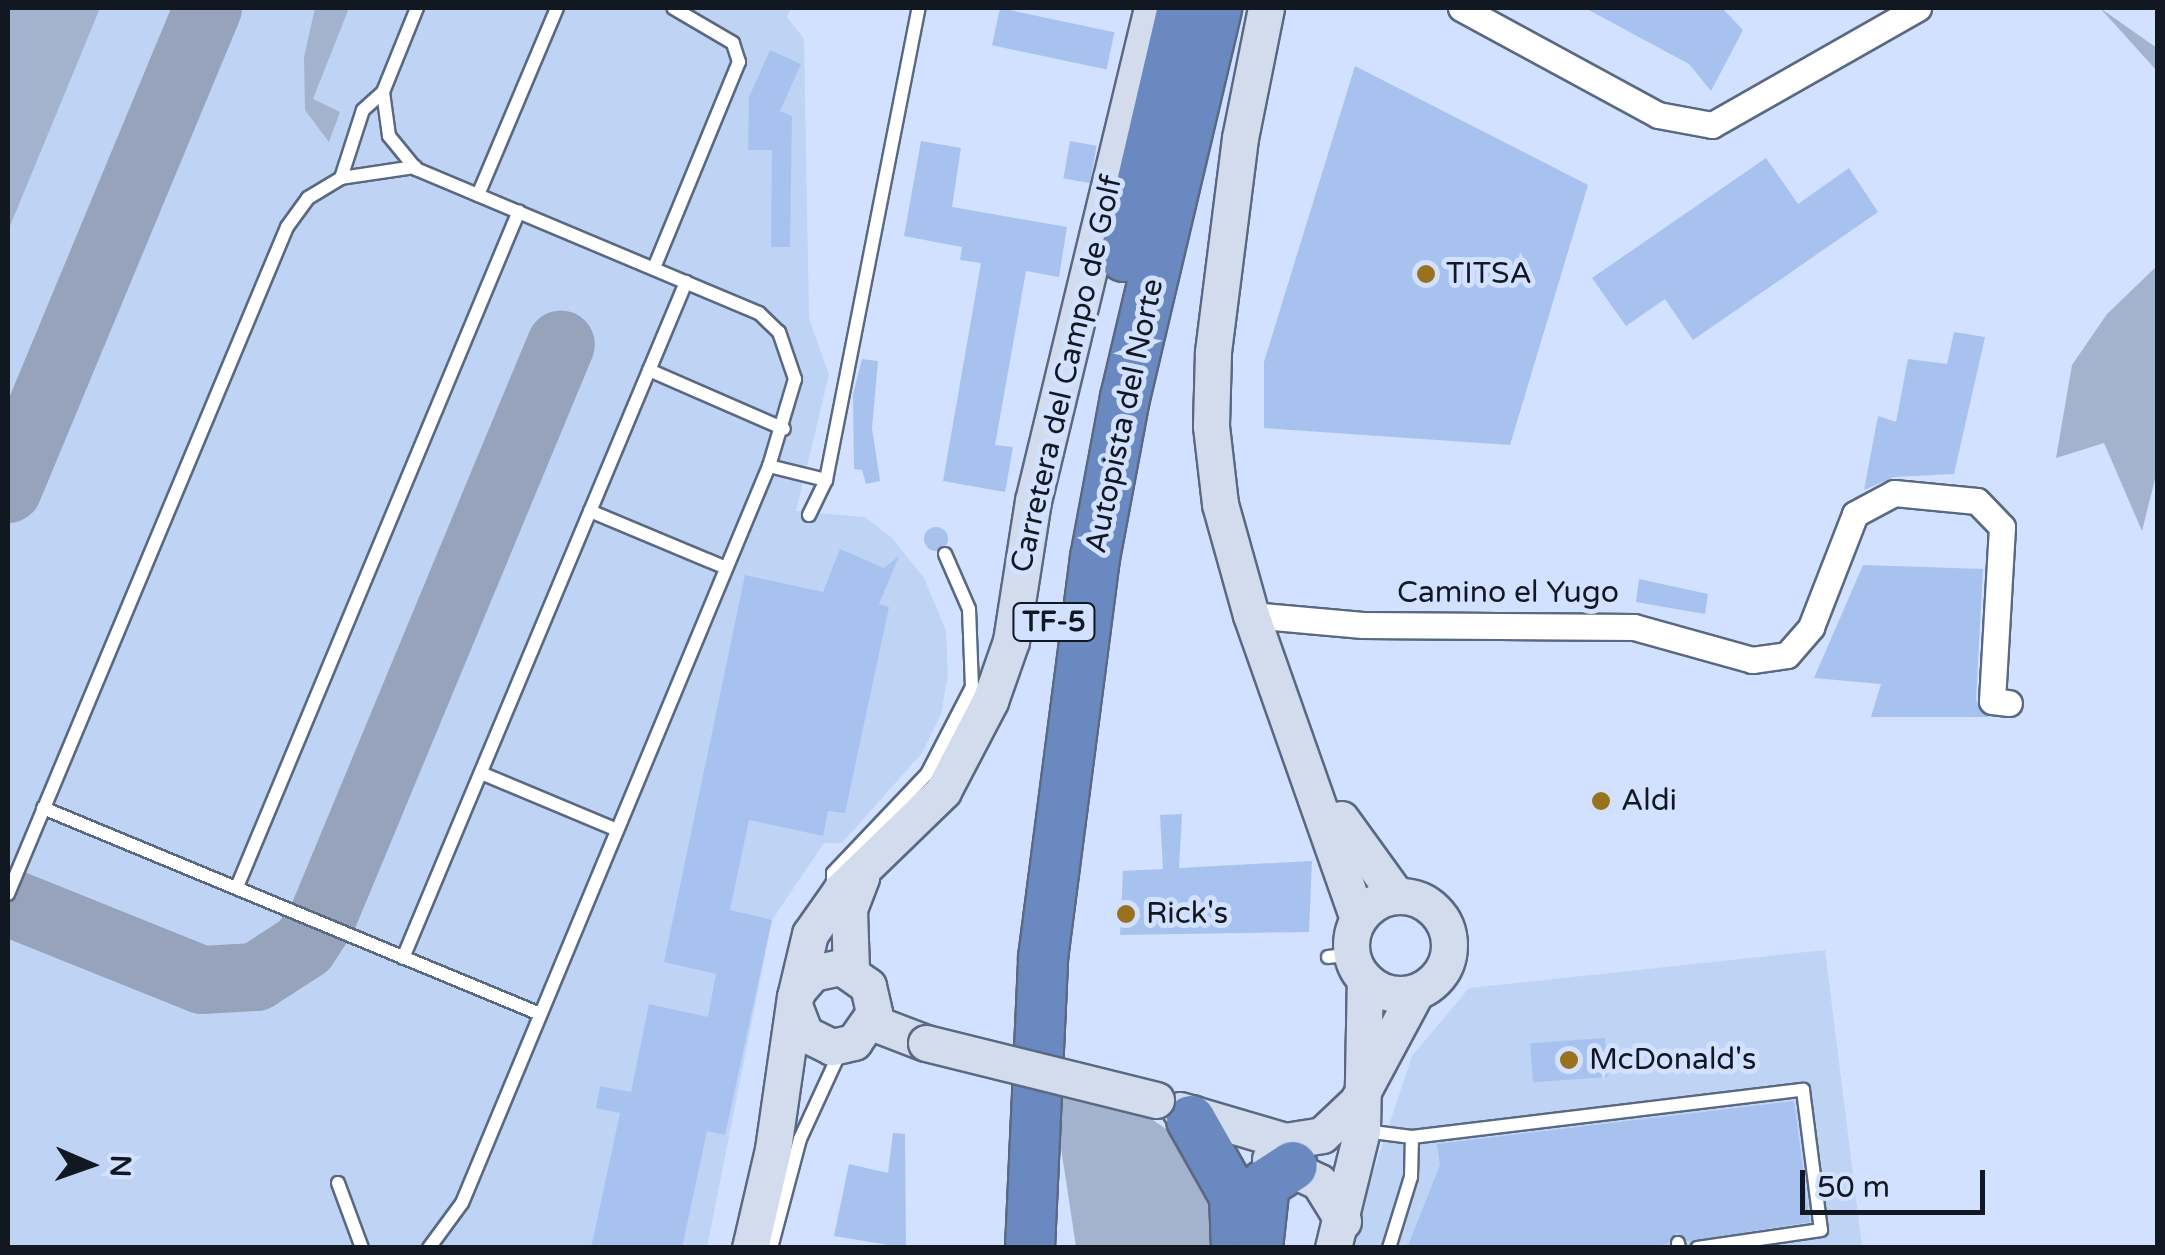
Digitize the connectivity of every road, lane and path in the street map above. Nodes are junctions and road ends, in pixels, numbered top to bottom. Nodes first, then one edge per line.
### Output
1 (416, 8) edge
2 (557, 8) edge
3 (673, 8) edge
4 (919, 8) edge
5 (1152, 8) edge
6 (1182, 8) edge
7 (1217, 8) edge
8 (1266, 8) edge
9 (1461, 8) edge
10 (1918, 8) edge
11 (383, 92) junction
12 (415, 167) junction
13 (340, 178) junction
14 (478, 195) junction
15 (519, 212) junction
16 (654, 268) junction
17 (686, 282) junction
18 (649, 370) junction
19 (784, 429) junction
20 (769, 466) junction
21 (826, 480) junction
22 (590, 511) junction
23 (809, 515) dead end
24 (945, 554) dead end
25 (726, 568) junction
26 (1251, 615) junction
27 (2009, 703) dead end
28 (1309, 768) junction
29 (481, 773) junction
30 (43, 808) junction
31 (617, 830) junction
32 (861, 876) junction
33 (237, 888) junction
34 (8, 894) edge
35 (1396, 895) junction
36 (833, 901) junction
37 (1358, 919) junction
38 (403, 958) junction
39 (1348, 964) junction
40 (850, 970) junction
41 (1416, 992) junction
42 (795, 1001) junction
43 (540, 1014) junction
44 (863, 1032) junction
45 (1368, 1085) junction
46 (1195, 1120) junction
47 (1412, 1137) junction
48 (1361, 1142) junction
49 (1033, 1159) junction
50 (1292, 1166) junction
51 (338, 1184) dead end
52 (1338, 1234) edge
53 (755, 1247) edge
54 (362, 1248) edge
55 (428, 1248) edge
56 (998, 1248) edge
57 (1030, 1248) edge
58 (1056, 1248) edge
59 (1236, 1248) edge
60 (1247, 1248) edge
61 (1258, 1248) edge
62 (1389, 1248) edge
63 (1697, 1248) edge

1 - 11 lane
2 - 14 lane
3 - 16 lane
4 - 21 lane
5 - 32 main road, Carretera del Campo de Golf
6 - 56 highway, Autopista del Norte / TF-5
7 - 49 highway, Autopista del Norte / TF-5
8 - 26 main road
9 - 10 street
11 - 12 lane
11 - 13 lane
12 - 13 lane
12 - 14 lane
13 - 30 lane
14 - 15 lane
15 - 16 lane
15 - 33 lane
16 - 17 lane
17 - 18 lane
17 - 19 lane
18 - 19 lane
18 - 22 lane
19 - 20 lane
20 - 21 lane
20 - 25 lane
21 - 23 lane
22 - 25 lane
22 - 29 lane
24 - 36 lane
25 - 31 lane
26 - 27 street, Camino el Yugo
26 - 28 main road
28 - 35 main road
28 - 37 main road
29 - 31 lane
29 - 38 lane
30 - 33 lane
30 - 34 lane
31 - 43 lane
32 - 36 main road, Carretera del Campo de Golf
32 - 40 main road, Carretera del Campo de Golf
33 - 38 lane
35 - 37 main road
35 - 41 main road
36 - 42 main road, Carretera del Campo de Golf
37 - 39 main road
38 - 43 lane
39 - 41 main road
39 - 45 main road
40 - 42 main road
40 - 44 main road
41 - 45 main road
42 - 44 main road
42 - 53 main road, Carretera del Campo de Golf
43 - 55 lane
44 - 46 main road, bridge
44 - 53 lane
45 - 46 main road
45 - 48 main road
46 - 50 main road
46 - 59 highway
46 - 60 highway
47 - 48 lane
47 - 62 lane
47 - 63 lane
48 - 50 main road
48 - 52 main road
49 - 57 highway, Autopista del Norte / TF-5
49 - 58 highway
50 - 52 main road
50 - 61 highway
51 - 54 lane

